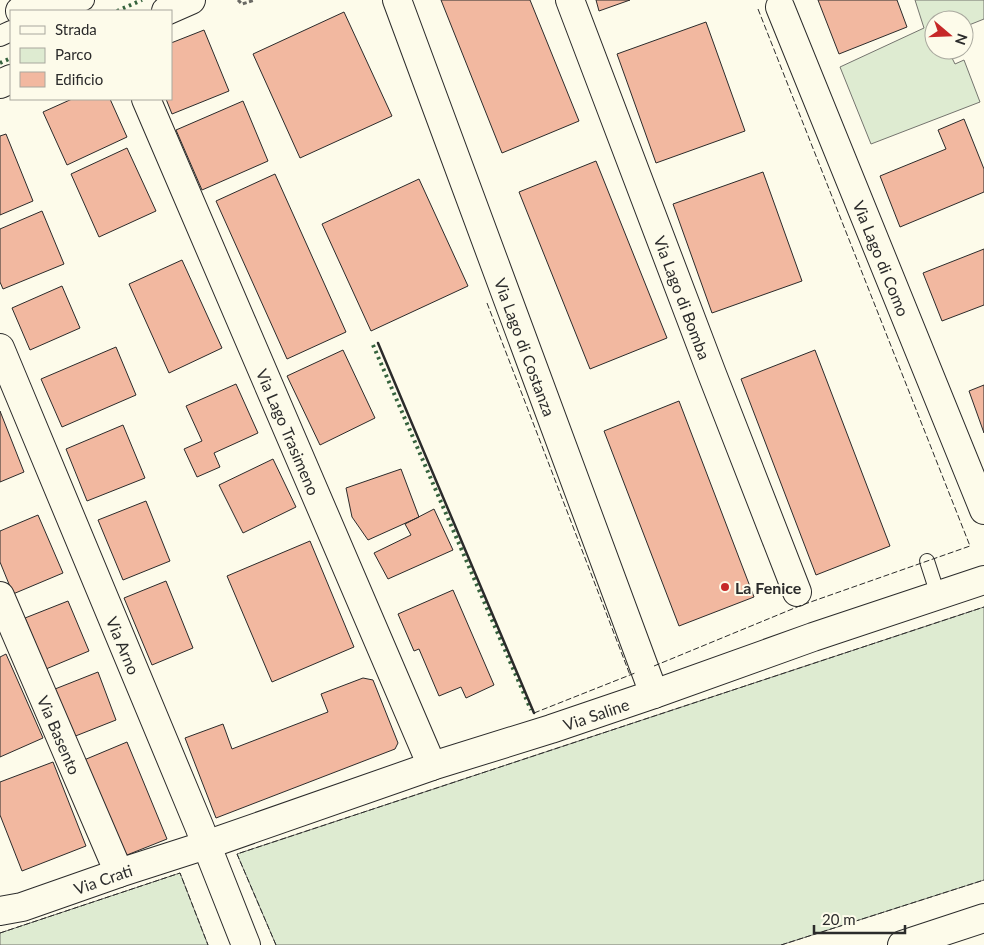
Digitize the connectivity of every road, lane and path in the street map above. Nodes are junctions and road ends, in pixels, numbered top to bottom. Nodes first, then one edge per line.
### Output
1 (84, 0) edge
2 (191, 0) edge
3 (238, 0) edge
4 (255, 0) edge
5 (397, 0) edge
6 (570, 0) edge
7 (780, 7) dead end
8 (60, 10) edge
9 (168, 10) edge
10 (10, 24) edge
11 (0, 36) edge
12 (146, 100) edge
13 (0, 348) edge
14 (984, 510) edge
15 (927, 561) dead end
16 (984, 580) edge
17 (797, 592) dead end
18 (938, 595) junction
19 (0, 596) edge
20 (654, 694) junction
21 (432, 766) junction
22 (206, 845) junction
23 (119, 873) junction
24 (0, 911) edge
25 (984, 918) edge
26 (246, 945) edge
27 (902, 945) edge

1 - 8 street
2 - 9 street
3 - 4 path
5 - 20 street, Via Lago di Costanza
6 - 17 street, Via Lago di Bomba
7 - 14 street, Via Lago di Como
10 - 11 street
12 - 21 street, Via Lago Trasimeno
13 - 22 street, Via Arno
15 - 18 lane
16 - 18 street, Via Saline
18 - 20 street, Via Saline
19 - 23 street, Via Basento
20 - 21 street, Via Saline
21 - 22 street, Via Saline
22 - 23 street, Via Crati
22 - 26 street, Via Arno
23 - 24 street, Via Crati
25 - 27 street

